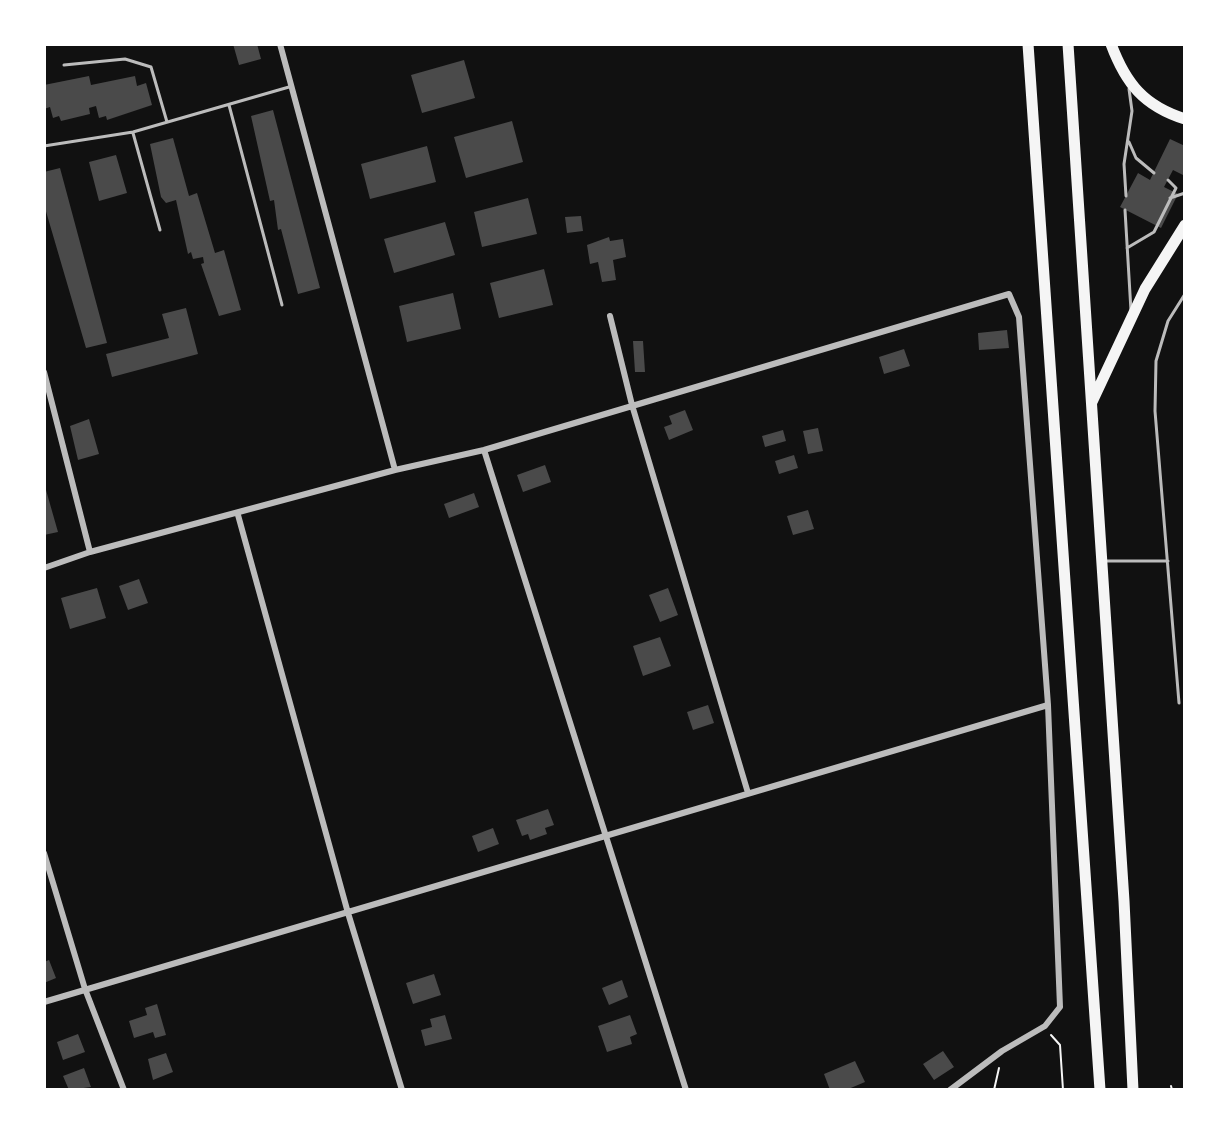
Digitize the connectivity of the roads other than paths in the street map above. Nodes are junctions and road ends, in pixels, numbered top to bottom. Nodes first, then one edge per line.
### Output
1 (280, 44) edge
2 (1022, 44) edge
3 (1028, 44) edge
4 (1068, 44) edge
5 (1111, 44) edge
6 (64, 65) dead end
7 (1029, 65) junction
8 (1124, 75) junction
9 (291, 86) junction
10 (229, 105) junction
11 (1185, 119) edge
12 (167, 122) junction
13 (133, 132) junction
14 (1128, 142) junction
15 (44, 146) edge
16 (1154, 173) dead end
17 (1168, 180) dead end
18 (1185, 193) edge
19 (1126, 196) dead end
20 (1170, 198) junction
21 (1125, 210) dead end
22 (1185, 225) edge
23 (160, 230) dead end
24 (1185, 240) edge
25 (1127, 248) junction
26 (1168, 252) junction
27 (1185, 294) edge
28 (282, 305) dead end
29 (610, 316) dead end
30 (1132, 318) junction
31 (44, 372) edge
32 (1092, 403) junction
33 (632, 405) junction
34 (484, 450) junction
35 (395, 470) junction
36 (238, 515) junction
37 (90, 552) junction
38 (1101, 561) junction
39 (1168, 561) junction
40 (44, 568) edge
41 (1179, 703) dead end
42 (1048, 705) junction
43 (748, 793) junction
44 (604, 836) junction
45 (44, 853) edge
46 (348, 913) junction
47 (85, 989) junction
48 (44, 1002) edge
49 (124, 1090) edge
50 (402, 1090) edge
51 (686, 1090) edge
52 (950, 1090) edge
53 (1100, 1090) edge
54 (1133, 1090) edge

1 - 9 street
2 - 7 highway
3 - 7 highway
4 - 32 highway
5 - 8 highway
6 - 12 lane
7 - 53 highway
8 - 11 highway
8 - 14 lane
9 - 10 lane
9 - 35 street
10 - 12 lane
10 - 28 lane
12 - 13 lane
13 - 15 lane
13 - 23 lane
14 - 16 lane
14 - 19 lane
17 - 20 lane
18 - 20 lane
20 - 25 lane
21 - 25 lane
22 - 26 highway
24 - 26 highway
25 - 30 lane
26 - 30 highway
27 - 39 lane
29 - 33 street
30 - 32 highway
31 - 37 street
32 - 38 highway
33 - 34 street
33 - 42 street
33 - 43 street
34 - 35 street
34 - 44 street
35 - 36 street
36 - 37 street
36 - 46 street
37 - 40 street
38 - 39 lane
38 - 54 highway
39 - 41 lane
42 - 43 street
42 - 52 street
43 - 44 street
44 - 46 street
44 - 51 street
45 - 47 street
46 - 47 street
46 - 50 street
47 - 48 street
47 - 49 street

